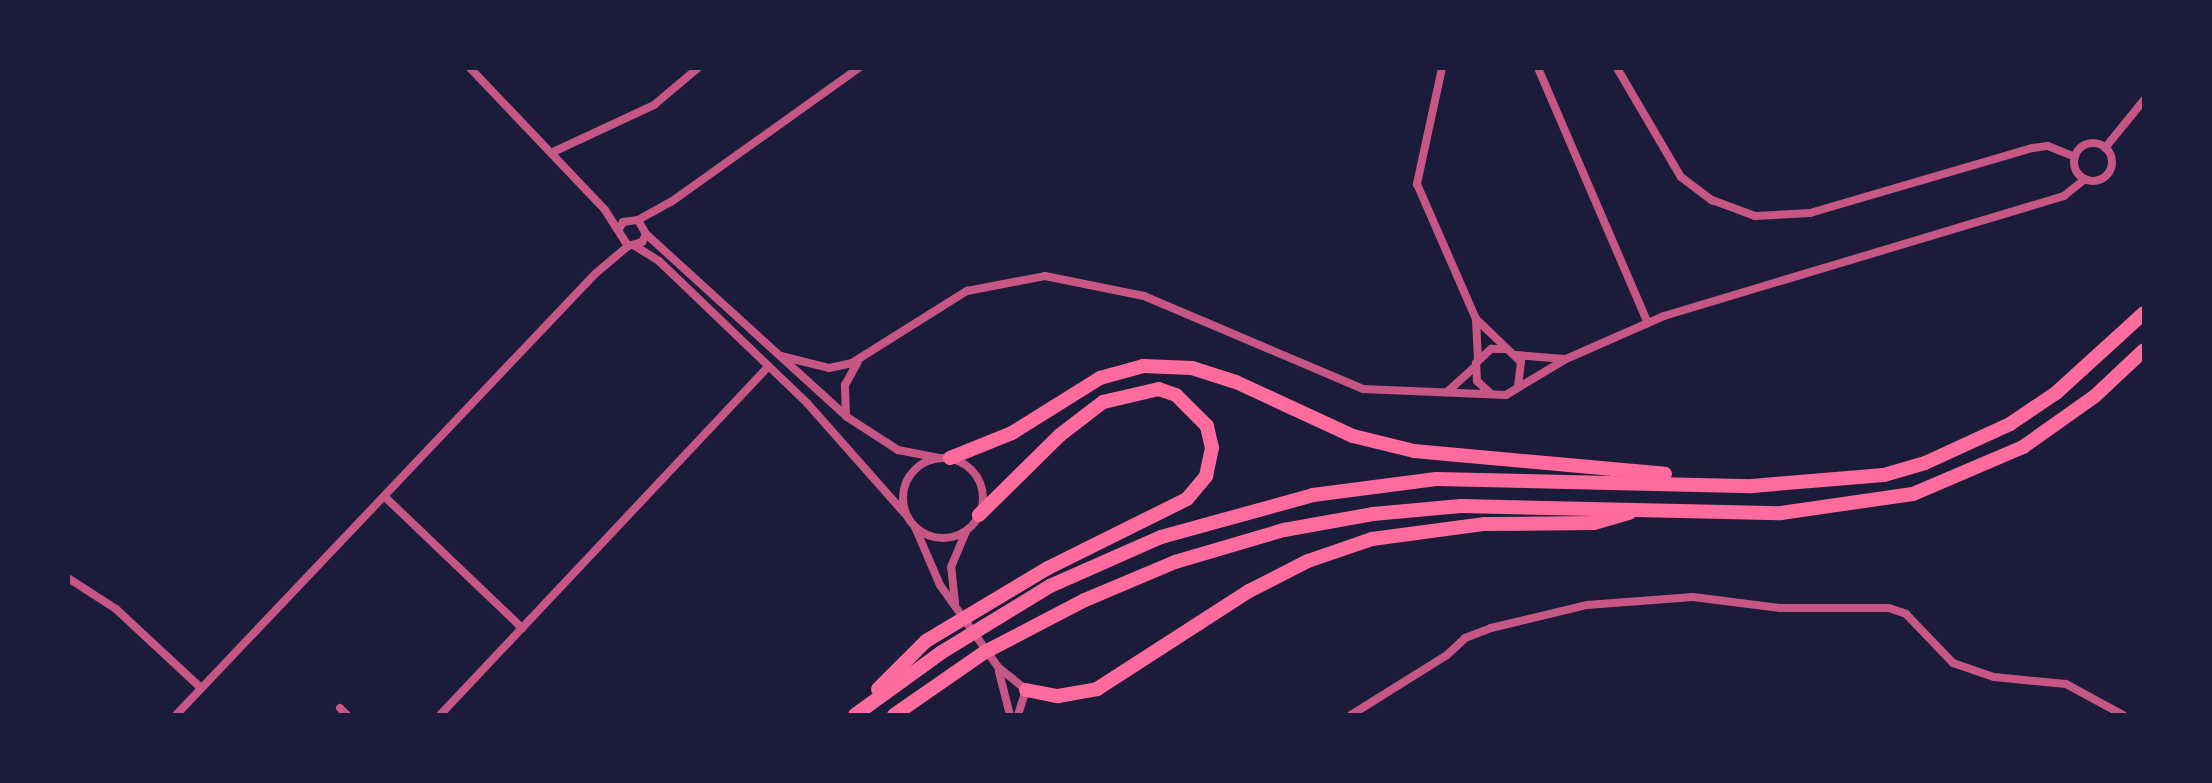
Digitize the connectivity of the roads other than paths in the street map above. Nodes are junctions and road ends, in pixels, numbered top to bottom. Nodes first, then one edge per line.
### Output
1 (470, 68) edge
2 (698, 68) edge
3 (859, 68) edge
4 (1442, 68) edge
5 (1538, 68) edge
6 (1617, 68) edge
7 (2144, 100) edge
8 (2105, 148) junction
9 (551, 153) junction
10 (2075, 157) junction
11 (2085, 179) junction
12 (605, 210) junction
13 (635, 219) junction
14 (619, 229) junction
15 (646, 234) junction
16 (632, 246) junction
17 (2144, 313) edge
18 (1476, 319) junction
19 (1648, 323) junction
20 (2144, 350) edge
21 (1512, 352) junction
22 (781, 356) junction
23 (1566, 359) junction
24 (856, 362) junction
25 (1477, 363) junction
26 (768, 367) junction
27 (1518, 387) junction
28 (1447, 392) junction
29 (1492, 395) junction
30 (847, 417) junction
31 (945, 458) junction
32 (1801, 484) junction
33 (385, 497) junction
34 (1648, 509) junction
35 (906, 515) junction
36 (979, 515) junction
37 (915, 527) junction
38 (968, 529) junction
39 (68, 578) edge
40 (956, 608) junction
41 (522, 628) junction
42 (998, 667) junction
43 (201, 688) junction
44 (1026, 690) junction
45 (176, 715) edge
46 (440, 715) edge
47 (853, 715) edge
48 (894, 715) edge
49 (1010, 715) edge
50 (1018, 715) edge
51 (1351, 715) edge
52 (2123, 715) edge

1 - 9 street
2 - 9 street
3 - 13 street
4 - 18 street
5 - 19 street
6 - 10 street
7 - 8 street
8 - 10 street
8 - 11 street
9 - 12 street
10 - 11 street
11 - 19 street
12 - 13 street
12 - 14 street
13 - 14 street
13 - 15 street
14 - 16 street
15 - 16 street
15 - 22 street
16 - 26 street
16 - 33 street
17 - 32 main road
18 - 21 street
18 - 25 street
19 - 23 street
20 - 34 main road
21 - 23 street
21 - 25 street
21 - 27 street
22 - 24 street
22 - 30 street
23 - 27 street
24 - 28 street
24 - 30 street
25 - 28 street
25 - 29 street
26 - 35 street
26 - 41 street
27 - 29 street
28 - 29 street
30 - 31 street
31 - 32 main road
31 - 35 street
31 - 36 street
32 - 47 main road
33 - 41 street
33 - 43 street
34 - 44 main road
34 - 48 main road
35 - 37 street
36 - 38 street
36 - 47 main road
37 - 38 street
37 - 40 street
38 - 40 street
39 - 43 street
40 - 42 street
41 - 46 street
42 - 44 street
42 - 49 street
43 - 45 street
44 - 50 street
51 - 52 street

